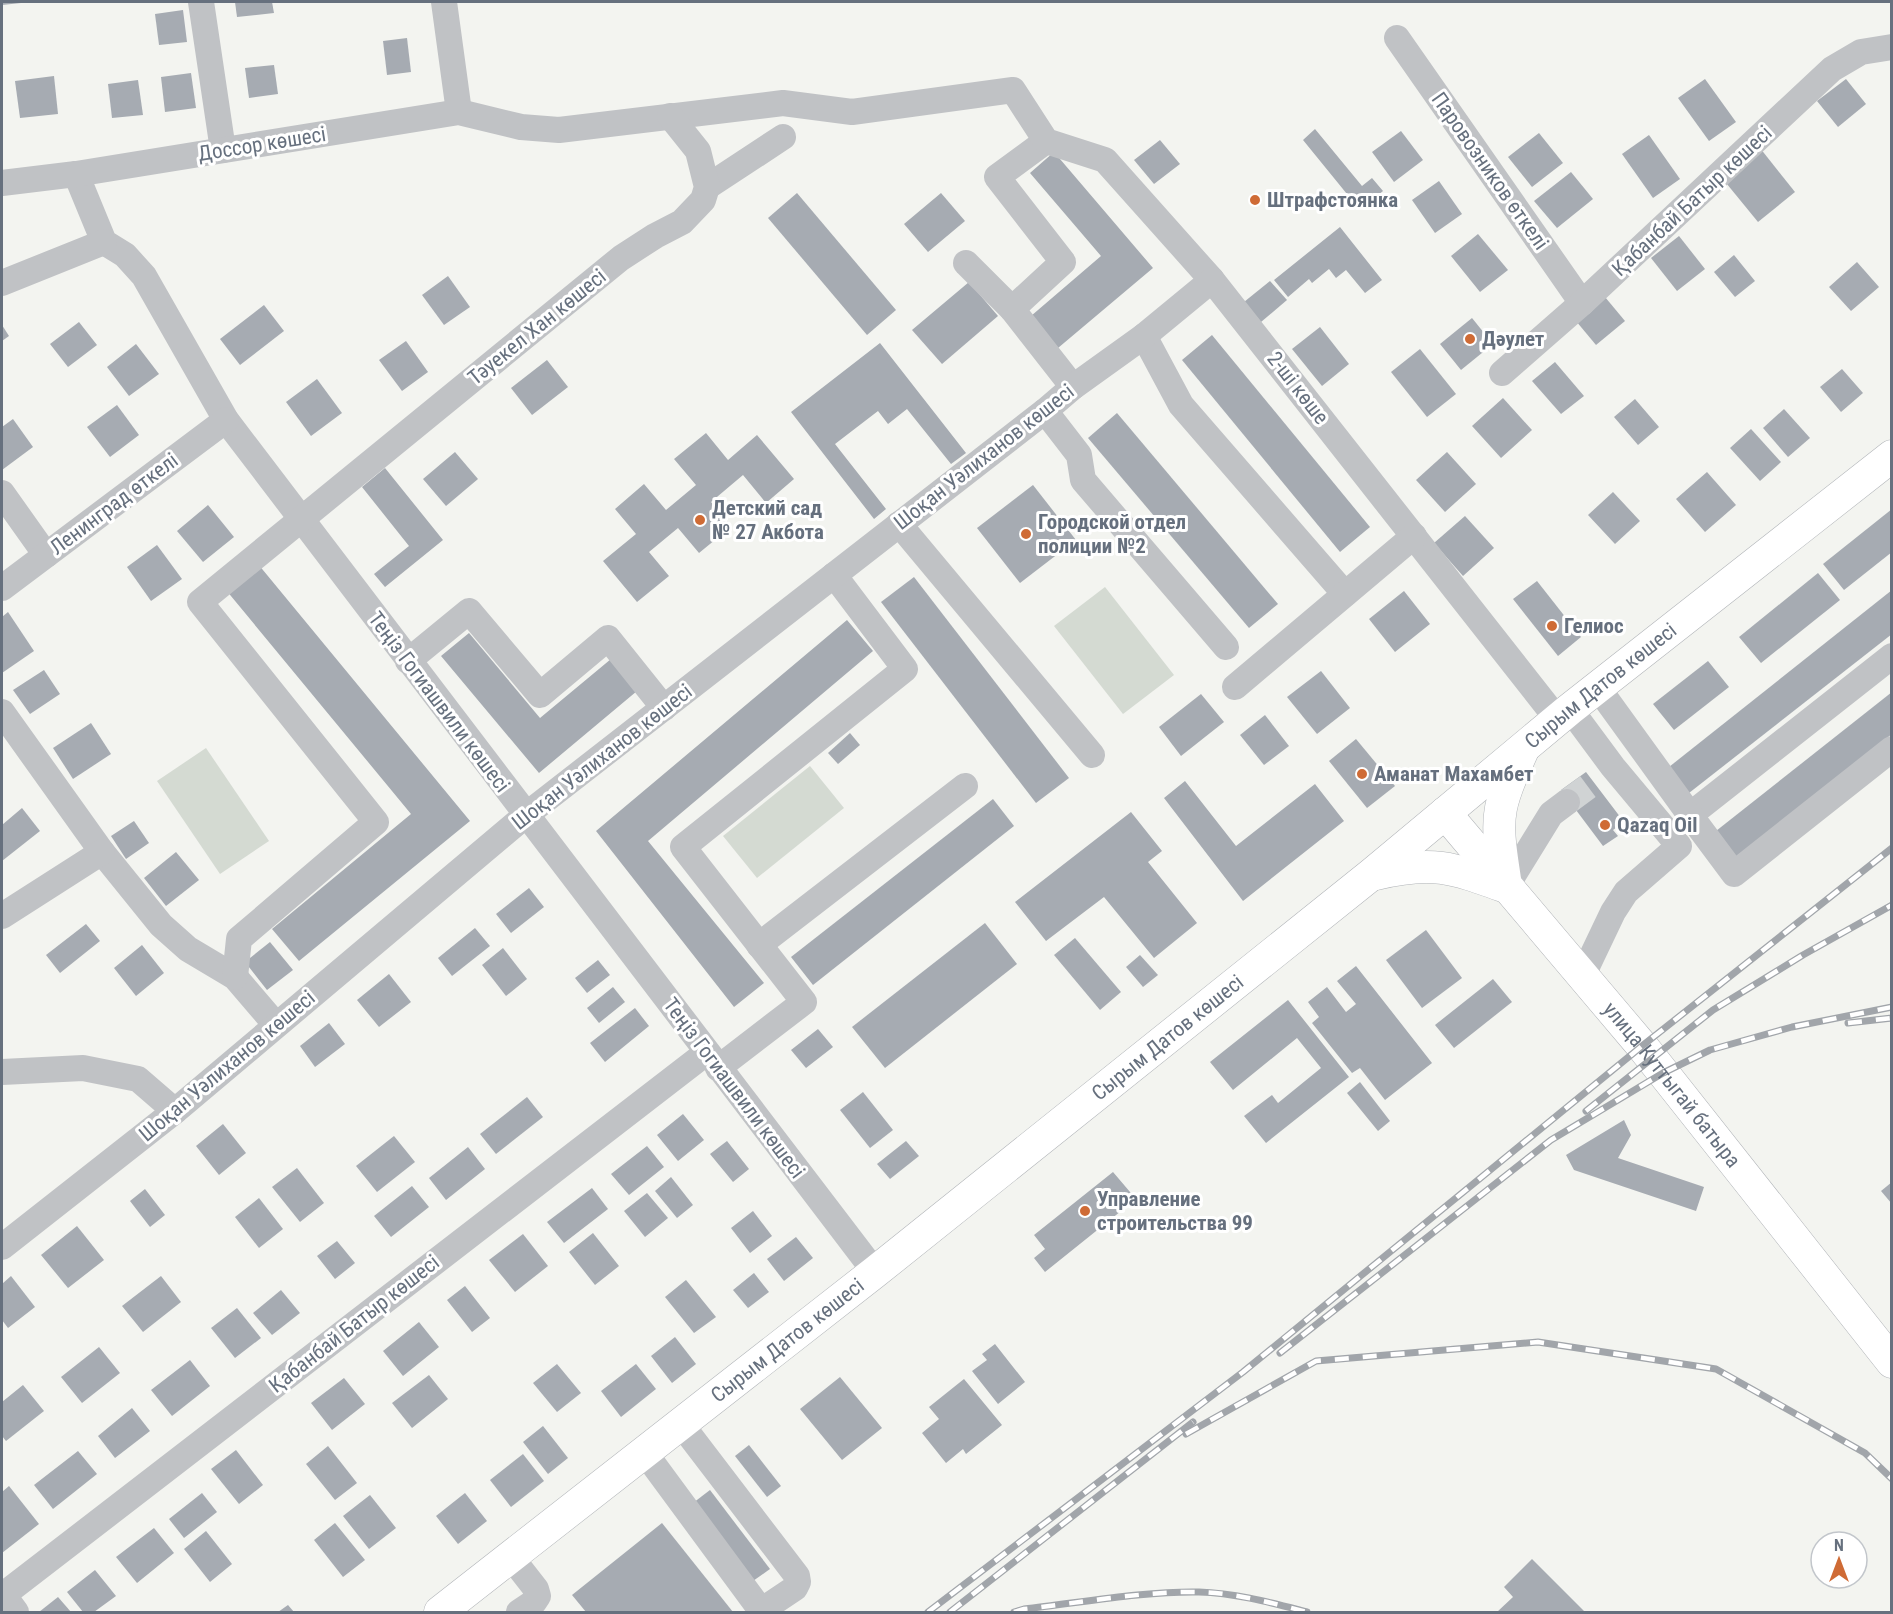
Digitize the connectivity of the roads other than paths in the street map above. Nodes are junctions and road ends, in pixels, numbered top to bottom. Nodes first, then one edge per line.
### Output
1 (201, 2) edge
2 (444, 2) edge
3 (1397, 38) dead end
4 (1892, 48) edge
5 (459, 112) junction
6 (670, 116) junction
7 (783, 137) dead end
8 (1046, 141) junction
9 (223, 150) junction
10 (76, 174) junction
11 (2, 183) edge
12 (707, 187) junction
13 (104, 242) junction
14 (966, 263) dead end
15 (1212, 280) junction
16 (2, 283) edge
17 (1582, 303) junction
18 (1012, 309) junction
19 (1144, 336) junction
20 (1502, 374) dead end
21 (1073, 387) junction
22 (1045, 411) junction
23 (226, 420) junction
24 (1892, 456) edge
25 (2, 493) edge
26 (302, 520) junction
27 (899, 524) junction
28 (1414, 536) junction
29 (46, 555) junction
30 (834, 575) junction
31 (2, 588) edge
32 (1346, 594) junction
33 (1226, 647) dead end
34 (1892, 656) edge
35 (408, 661) junction
36 (1235, 687) dead end
37 (1598, 688) junction
38 (664, 708) junction
39 (2, 712) edge
40 (1564, 714) junction
41 (1524, 748) junction
42 (1892, 749) edge
43 (1092, 755) dead end
44 (965, 786) dead end
45 (1567, 802) tunnel mouth
46 (1445, 813) junction
47 (526, 815) junction
48 (1690, 815) junction
49 (102, 852) junction
50 (1372, 874) junction
51 (1506, 887) junction
52 (2, 916) edge
53 (759, 945) junction
54 (234, 977) junction
55 (1582, 977) junction
56 (276, 1025) junction
57 (712, 1060) junction
58 (2, 1072) edge
59 (175, 1111) junction
60 (2, 1246) edge
61 (875, 1272) junction
62 (1892, 1362) edge
63 (681, 1424) junction
64 (645, 1453) junction
65 (511, 1557) junction
66 (5, 1599) edge
67 (440, 1612) edge
68 (519, 1612) edge

1 - 9 street
2 - 5 street
3 - 17 street, Паровозников өткелі
4 - 17 street, Қабанбай Батыр көшесі
5 - 6 street, Доссор көшесі
5 - 9 street, Доссор көшесі
6 - 8 street, Доссор көшесі
6 - 12 street
7 - 12 street
8 - 15 street, 2-ші көше
8 - 18 street
9 - 10 street, Доссор көшесі
10 - 11 street, Доссор көшесі
10 - 13 street
12 - 26 street, Тәуекел Хан көшесі
13 - 16 street
13 - 23 street, Теңіз Гогиашвили көшесі
14 - 18 street
15 - 19 street, Шоқан Уәлиханов көшесі
15 - 28 street, 2-ші көше
17 - 20 street, Қабанбай Батыр көшесі
18 - 21 street
19 - 21 street, Шоқан Уәлиханов көшесі
19 - 32 street
21 - 22 street, Шоқан Уәлиханов көшесі
22 - 27 street, Шоқан Уәлиханов көшесі
22 - 33 street
23 - 26 street, Теңіз Гогиашвили көшесі
23 - 29 street, Ленинград өткелі
24 - 37 main road, Сырым Датов көшесі
25 - 29 street
26 - 35 street, Теңіз Гогиашвили көшесі
26 - 54 street, Тәуекел Хан көшесі
27 - 30 street, Шоқан Уәлиханов көшесі
27 - 43 street
28 - 32 street
28 - 40 street, 2-ші көше
29 - 31 street, Ленинград өткелі
30 - 38 street, Шоқан Уәлиханов көшесі
30 - 53 street
32 - 36 street
34 - 48 street
35 - 38 street
35 - 47 street, Теңіз Гогиашвили көшесі
37 - 40 main road, Сырым Датов көшесі
37 - 48 street
38 - 47 street, Шоқан Уәлиханов көшесі
39 - 49 street
40 - 41 main road, Сырым Датов көшесі
40 - 55 street, 2-ші көше
41 - 46 main road, Сырым Датов көшесі
41 - 51 main road
42 - 48 street
44 - 53 street
45 - 51 street
46 - 50 main road, Сырым Датов көшесі
46 - 51 main road, улица Куттыгай батыра
47 - 56 street, Шоқан Уәлиханов көшесі
47 - 57 street, Теңіз Гогиашвили көшесі
49 - 52 street
49 - 54 street
50 - 51 main road
50 - 61 main road, Сырым Датов көшесі
51 - 55 main road, улица Куттыгай батыра
53 - 57 street, Қабанбай Батыр көшесі
54 - 56 street
55 - 62 main road, улица Куттыгай батыра
56 - 59 street, Шоқан Уәлиханов көшесі
57 - 61 street, Теңіз Гогиашвили көшесі
57 - 66 street, Қабанбай Батыр көшесі
58 - 59 street
59 - 60 street, Шоқан Уәлиханов көшесі
61 - 63 main road, Сырым Датов көшесі
63 - 64 main road, Сырым Датов көшесі
63 - 64 street
64 - 65 main road, Сырым Датов көшесі
65 - 67 main road, Сырым Датов көшесі
65 - 68 street

